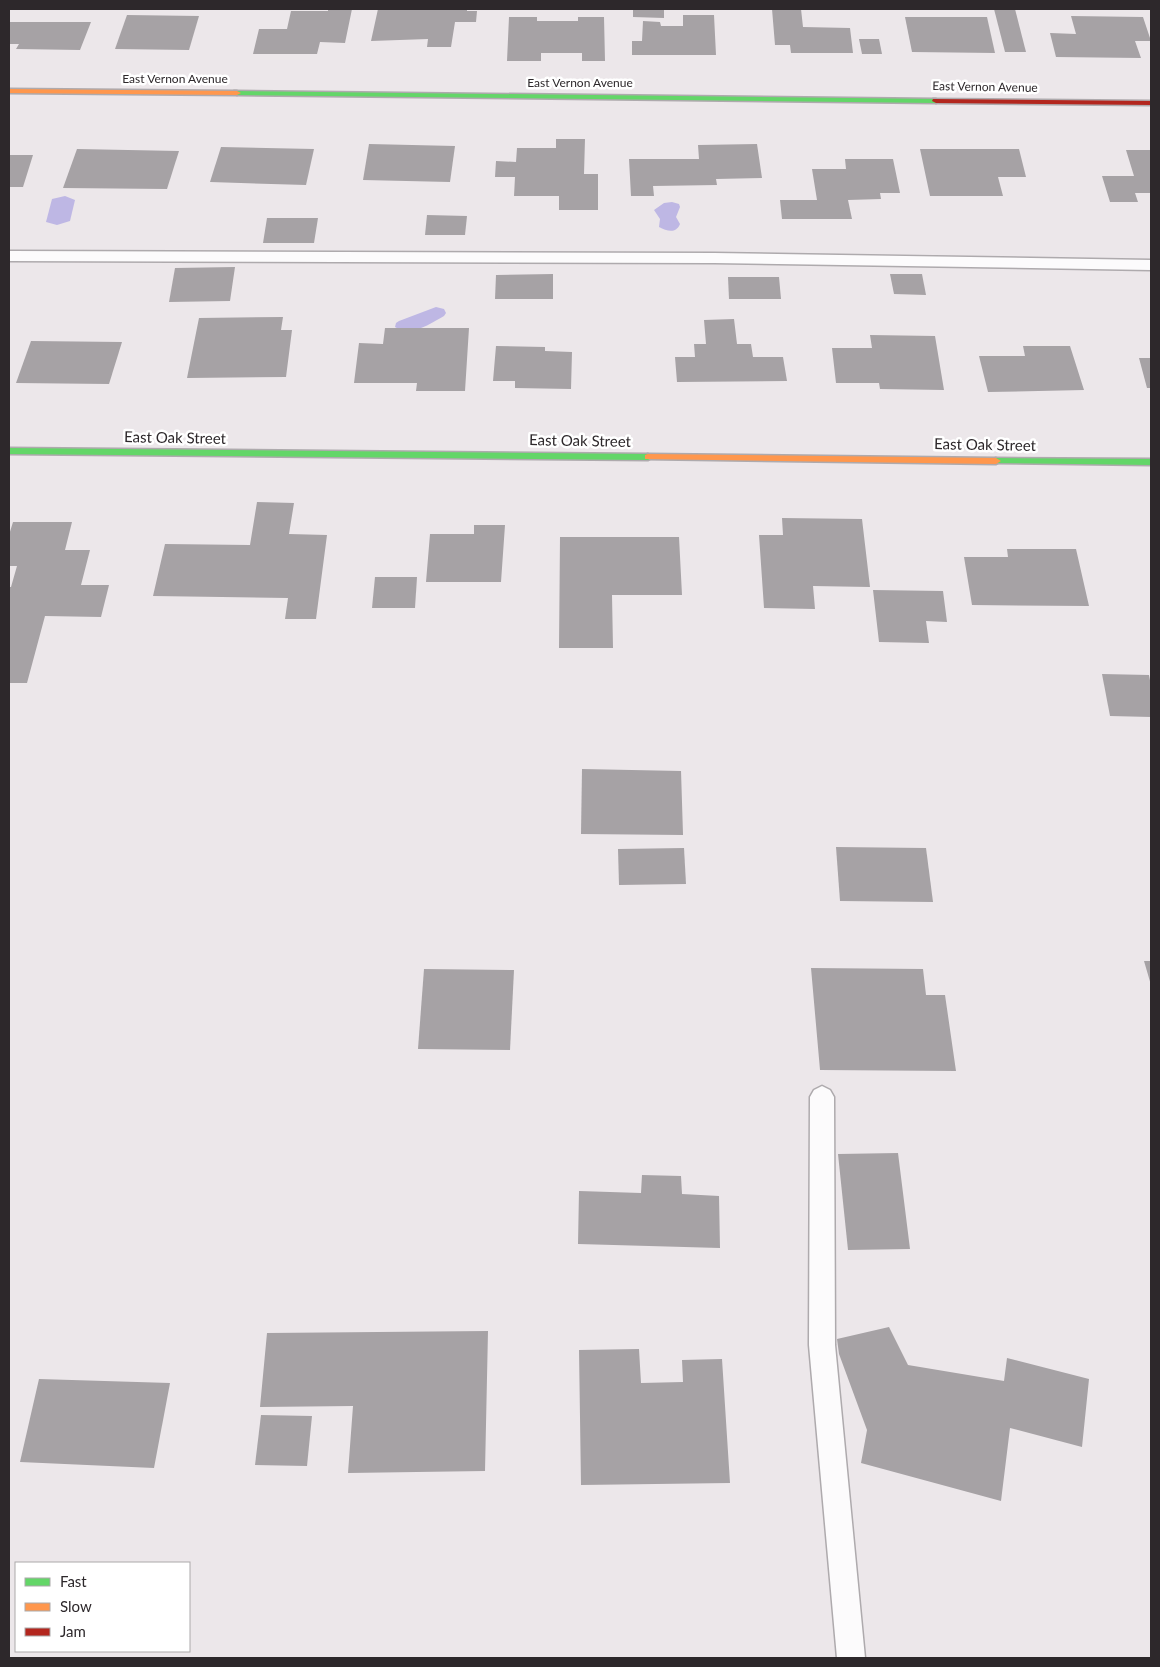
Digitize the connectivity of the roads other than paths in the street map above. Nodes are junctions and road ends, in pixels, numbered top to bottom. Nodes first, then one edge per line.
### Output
1 (9, 91) edge
2 (1151, 103) edge
3 (9, 256) edge
4 (1151, 265) edge
5 (9, 451) edge
6 (1151, 462) edge
7 (822, 1097) dead end
8 (851, 1658) edge

1 - 2 street, East Vernon Avenue
3 - 4 lane
5 - 6 street, East Oak Street
7 - 8 lane

